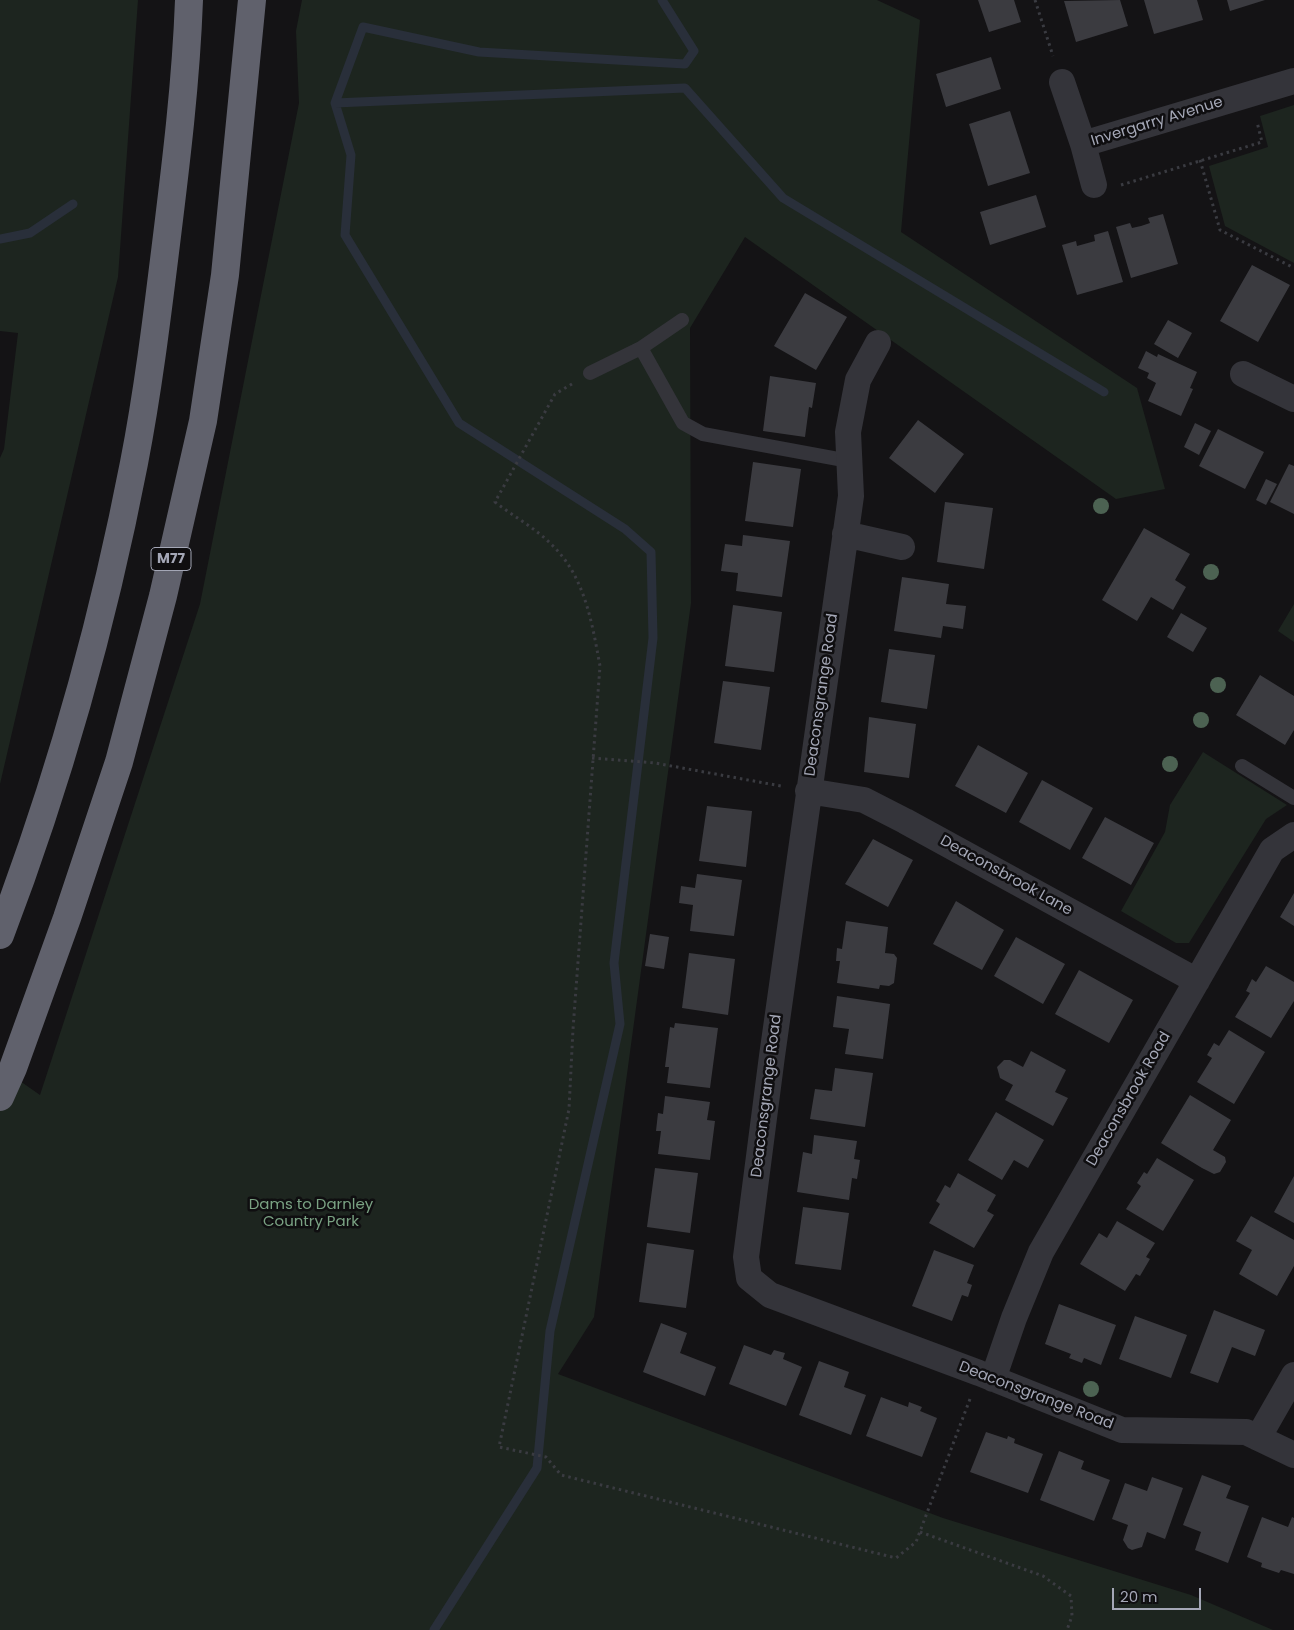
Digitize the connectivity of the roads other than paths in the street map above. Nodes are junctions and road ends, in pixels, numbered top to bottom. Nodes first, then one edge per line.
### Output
1 (189, 0) edge
2 (252, 0) edge
3 (1294, 81) edge
4 (1062, 82) road end
5 (1083, 144) junction
6 (1094, 185) road end
7 (682, 320) dead end
8 (878, 344) dead end
9 (641, 348) junction
10 (590, 373) road end
11 (1243, 374) dead end
12 (1292, 393) edge
13 (849, 461) junction
14 (845, 534) junction
15 (902, 547) dead end
16 (1242, 766) dead end
17 (808, 791) junction
18 (1294, 798) edge
19 (1294, 835) edge
20 (0, 935) edge
21 (1197, 981) junction
22 (0, 1097) edge
23 (1294, 1375) edge
24 (986, 1376) junction
25 (1258, 1438) junction
26 (1294, 1454) edge

1 - 20 highway
2 - 22 highway, M77
3 - 5 street, Invergarry Avenue
4 - 5 street, Invergarry Avenue
5 - 6 street
7 - 9 lane
8 - 13 street, Deaconsgrange Road
9 - 10 lane
9 - 13 lane
11 - 12 street
13 - 14 street, Deaconsgrange Road
14 - 15 street
14 - 17 street, Deaconsgrange Road
16 - 18 lane
17 - 21 street, Deaconsbrook Lane
17 - 24 street, Deaconsgrange Road
19 - 21 street, Deaconsbrook Road
21 - 24 street, Deaconsbrook Road
23 - 25 street
24 - 25 street, Deaconsgrange Road
25 - 26 street, Deaconsgrange Road

